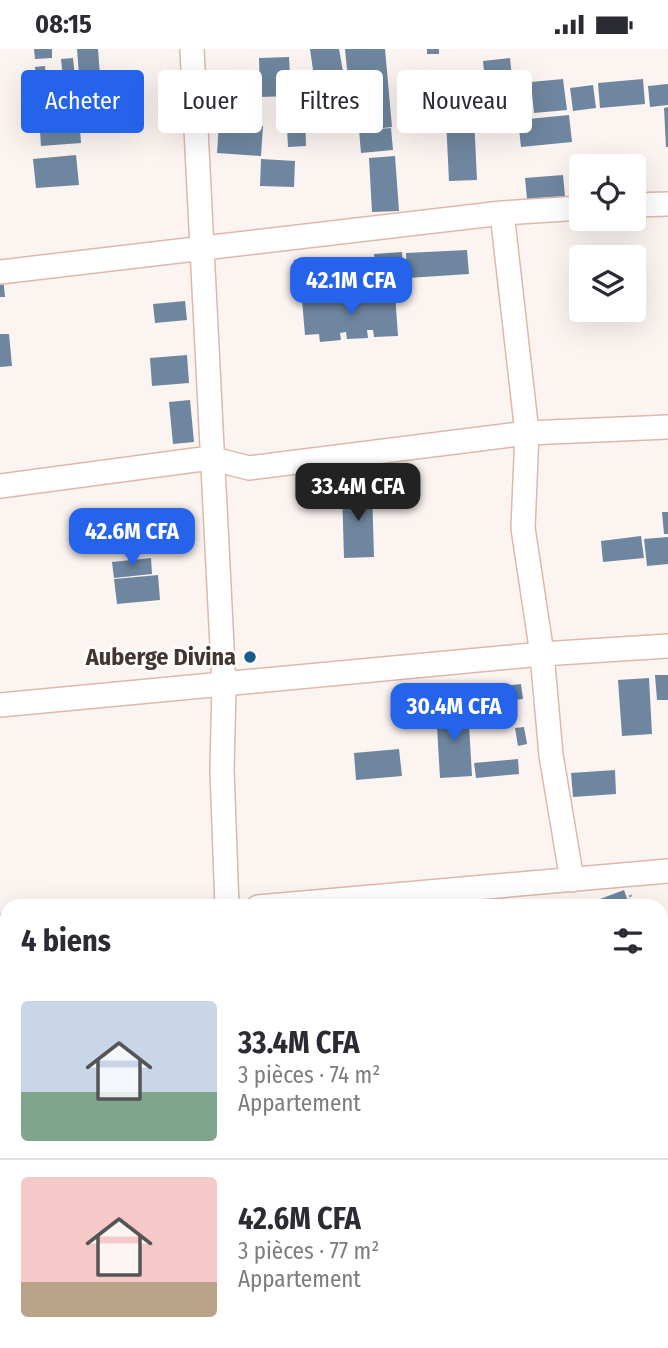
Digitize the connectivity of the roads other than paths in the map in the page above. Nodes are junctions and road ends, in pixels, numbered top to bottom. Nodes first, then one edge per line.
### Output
1 (192, 49) edge
2 (668, 204) edge
3 (646, 205) edge
4 (569, 209) edge
5 (502, 213) junction
6 (203, 247) junction
7 (0, 272) edge
8 (668, 427) edge
9 (527, 433) junction
10 (210, 458) junction
11 (0, 486) edge
12 (668, 646) edge
13 (542, 654) junction
14 (224, 686) junction
15 (0, 705) edge
16 (668, 871) edge
17 (572, 880) junction
18 (227, 899) edge
19 (351, 899) edge

1 - 6 street
2 - 3 street
4 - 5 street
5 - 6 street
5 - 9 street
6 - 7 street
6 - 10 street
8 - 9 street
9 - 10 street
9 - 13 street
10 - 11 street
10 - 14 street
12 - 13 street
13 - 14 street
13 - 17 street
14 - 15 street
14 - 18 street
16 - 17 street
17 - 19 street

